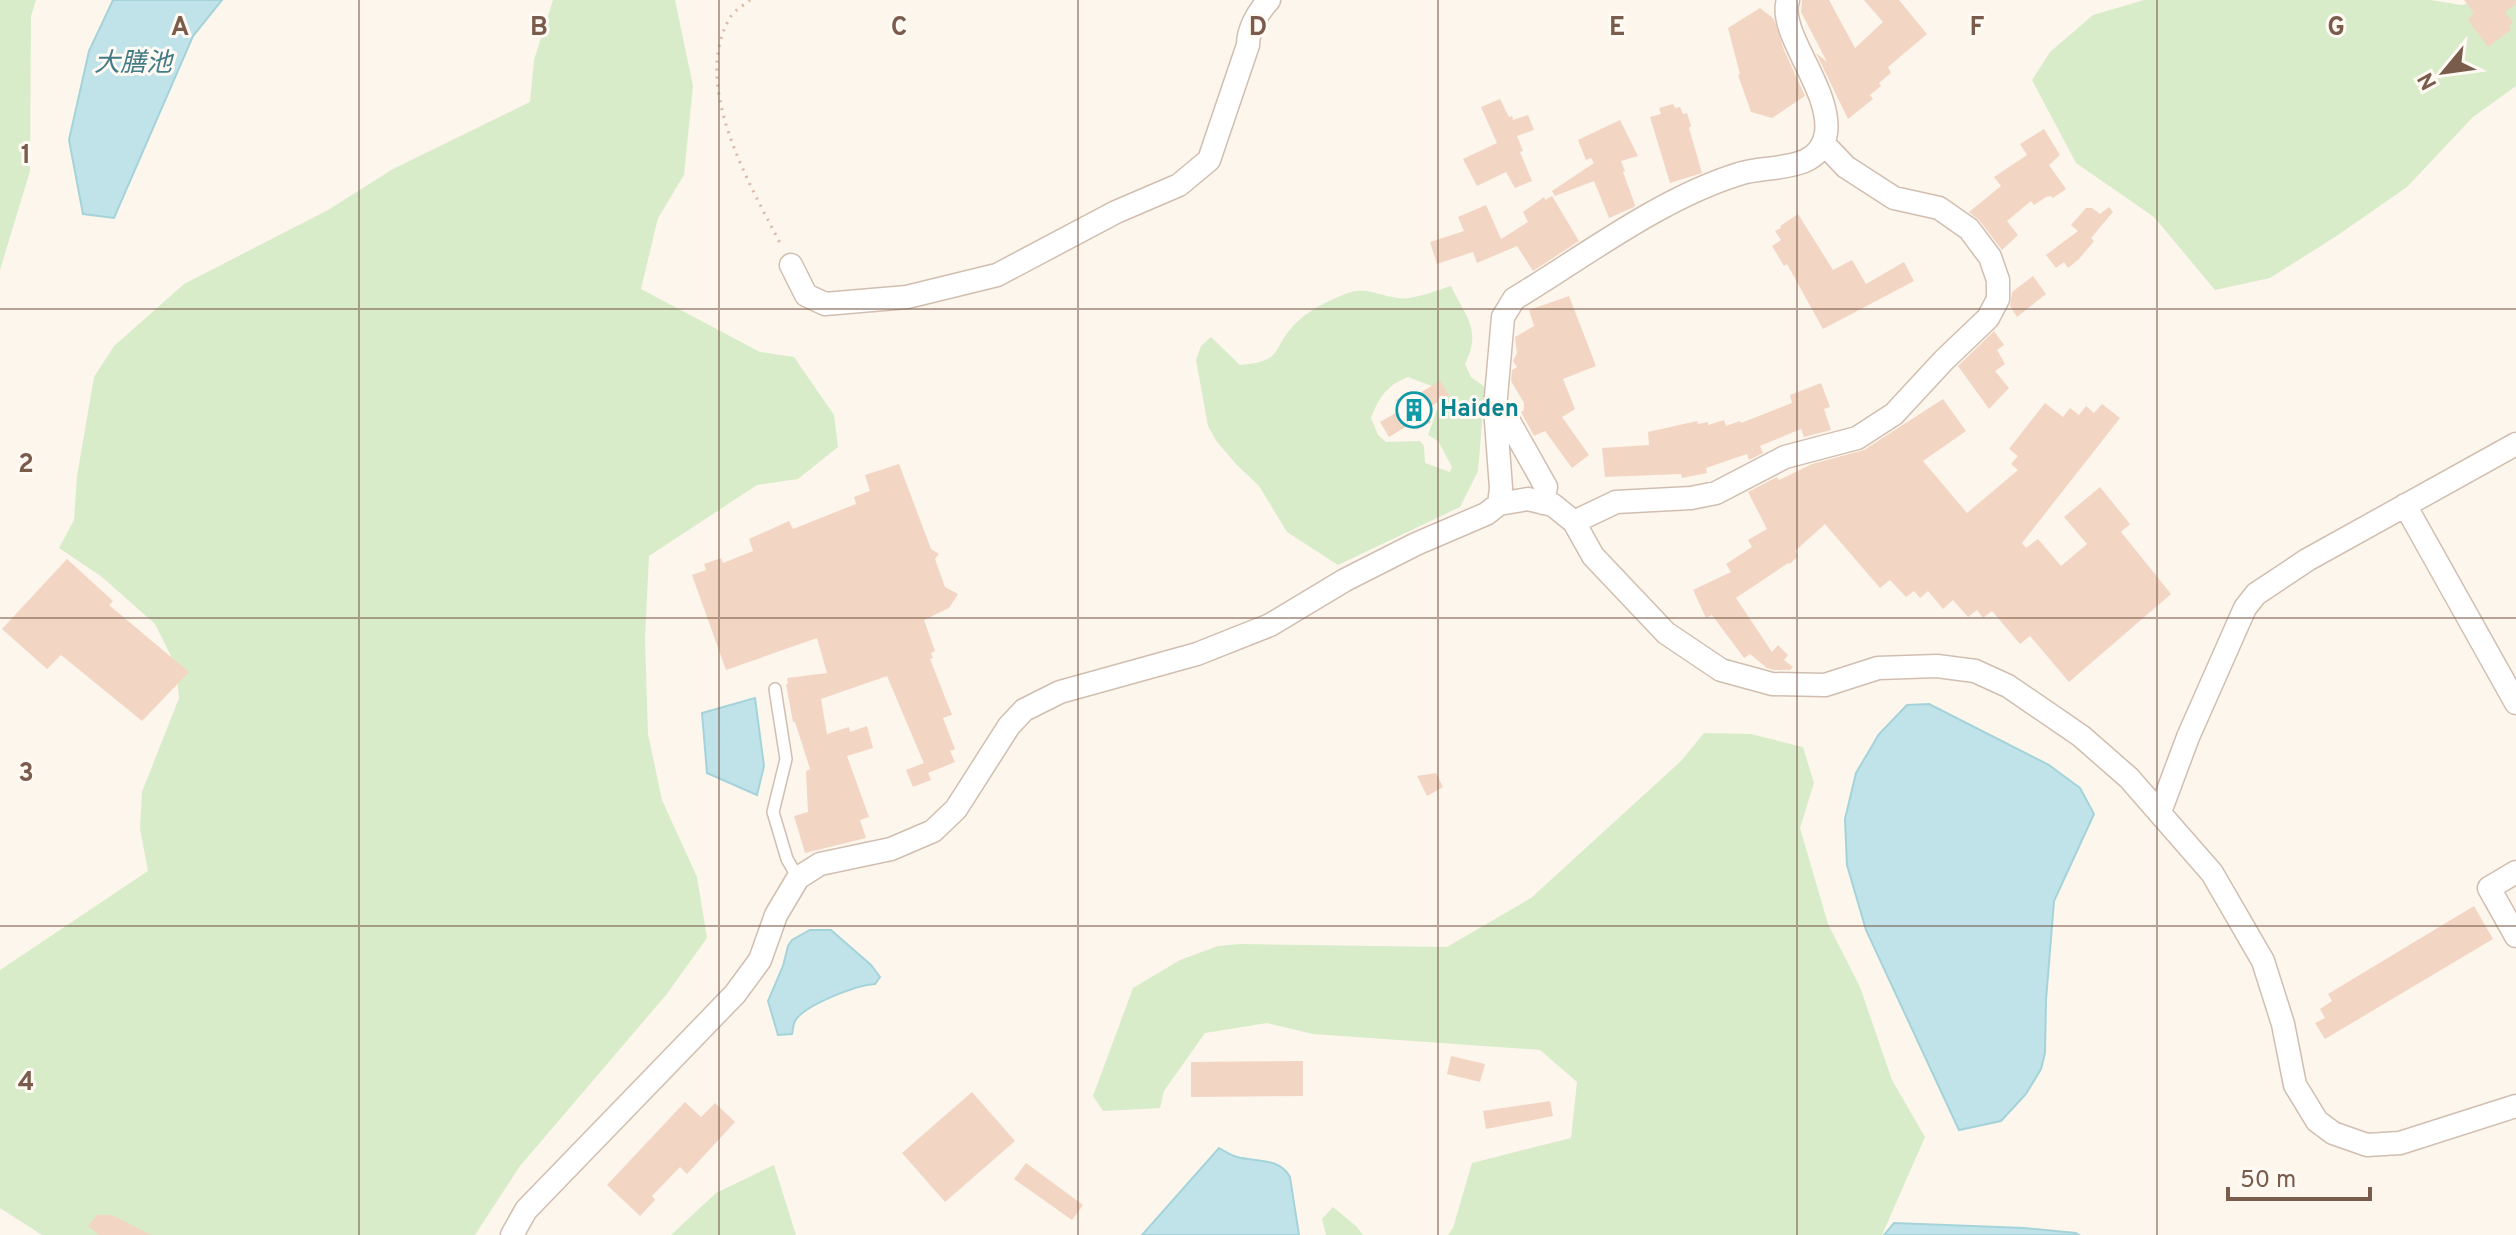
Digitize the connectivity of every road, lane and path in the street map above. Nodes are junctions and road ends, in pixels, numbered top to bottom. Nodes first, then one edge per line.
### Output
1 (750, 0) edge
2 (1269, 0) edge
3 (1781, 1) edge
4 (1824, 144) junction
5 (791, 265) joint
6 (1495, 408) junction
7 (2516, 444) edge
8 (1543, 503) junction
9 (1499, 504) junction
10 (2405, 505) junction
11 (1574, 522) junction
12 (775, 689) dead end
13 (2516, 703) edge
14 (2160, 812) junction
15 (2516, 872) edge
16 (798, 878) junction
17 (2516, 936) edge
18 (2516, 1106) edge
19 (512, 1235) edge

1 - 5 path
2 - 5 street
3 - 4 street
4 - 6 street
4 - 11 street
6 - 8 street
6 - 9 street
7 - 10 street
8 - 9 street
8 - 11 street
9 - 16 street
10 - 13 street
10 - 14 street
11 - 14 street
12 - 16 lane
14 - 18 street
15 - 17 street
16 - 19 street

